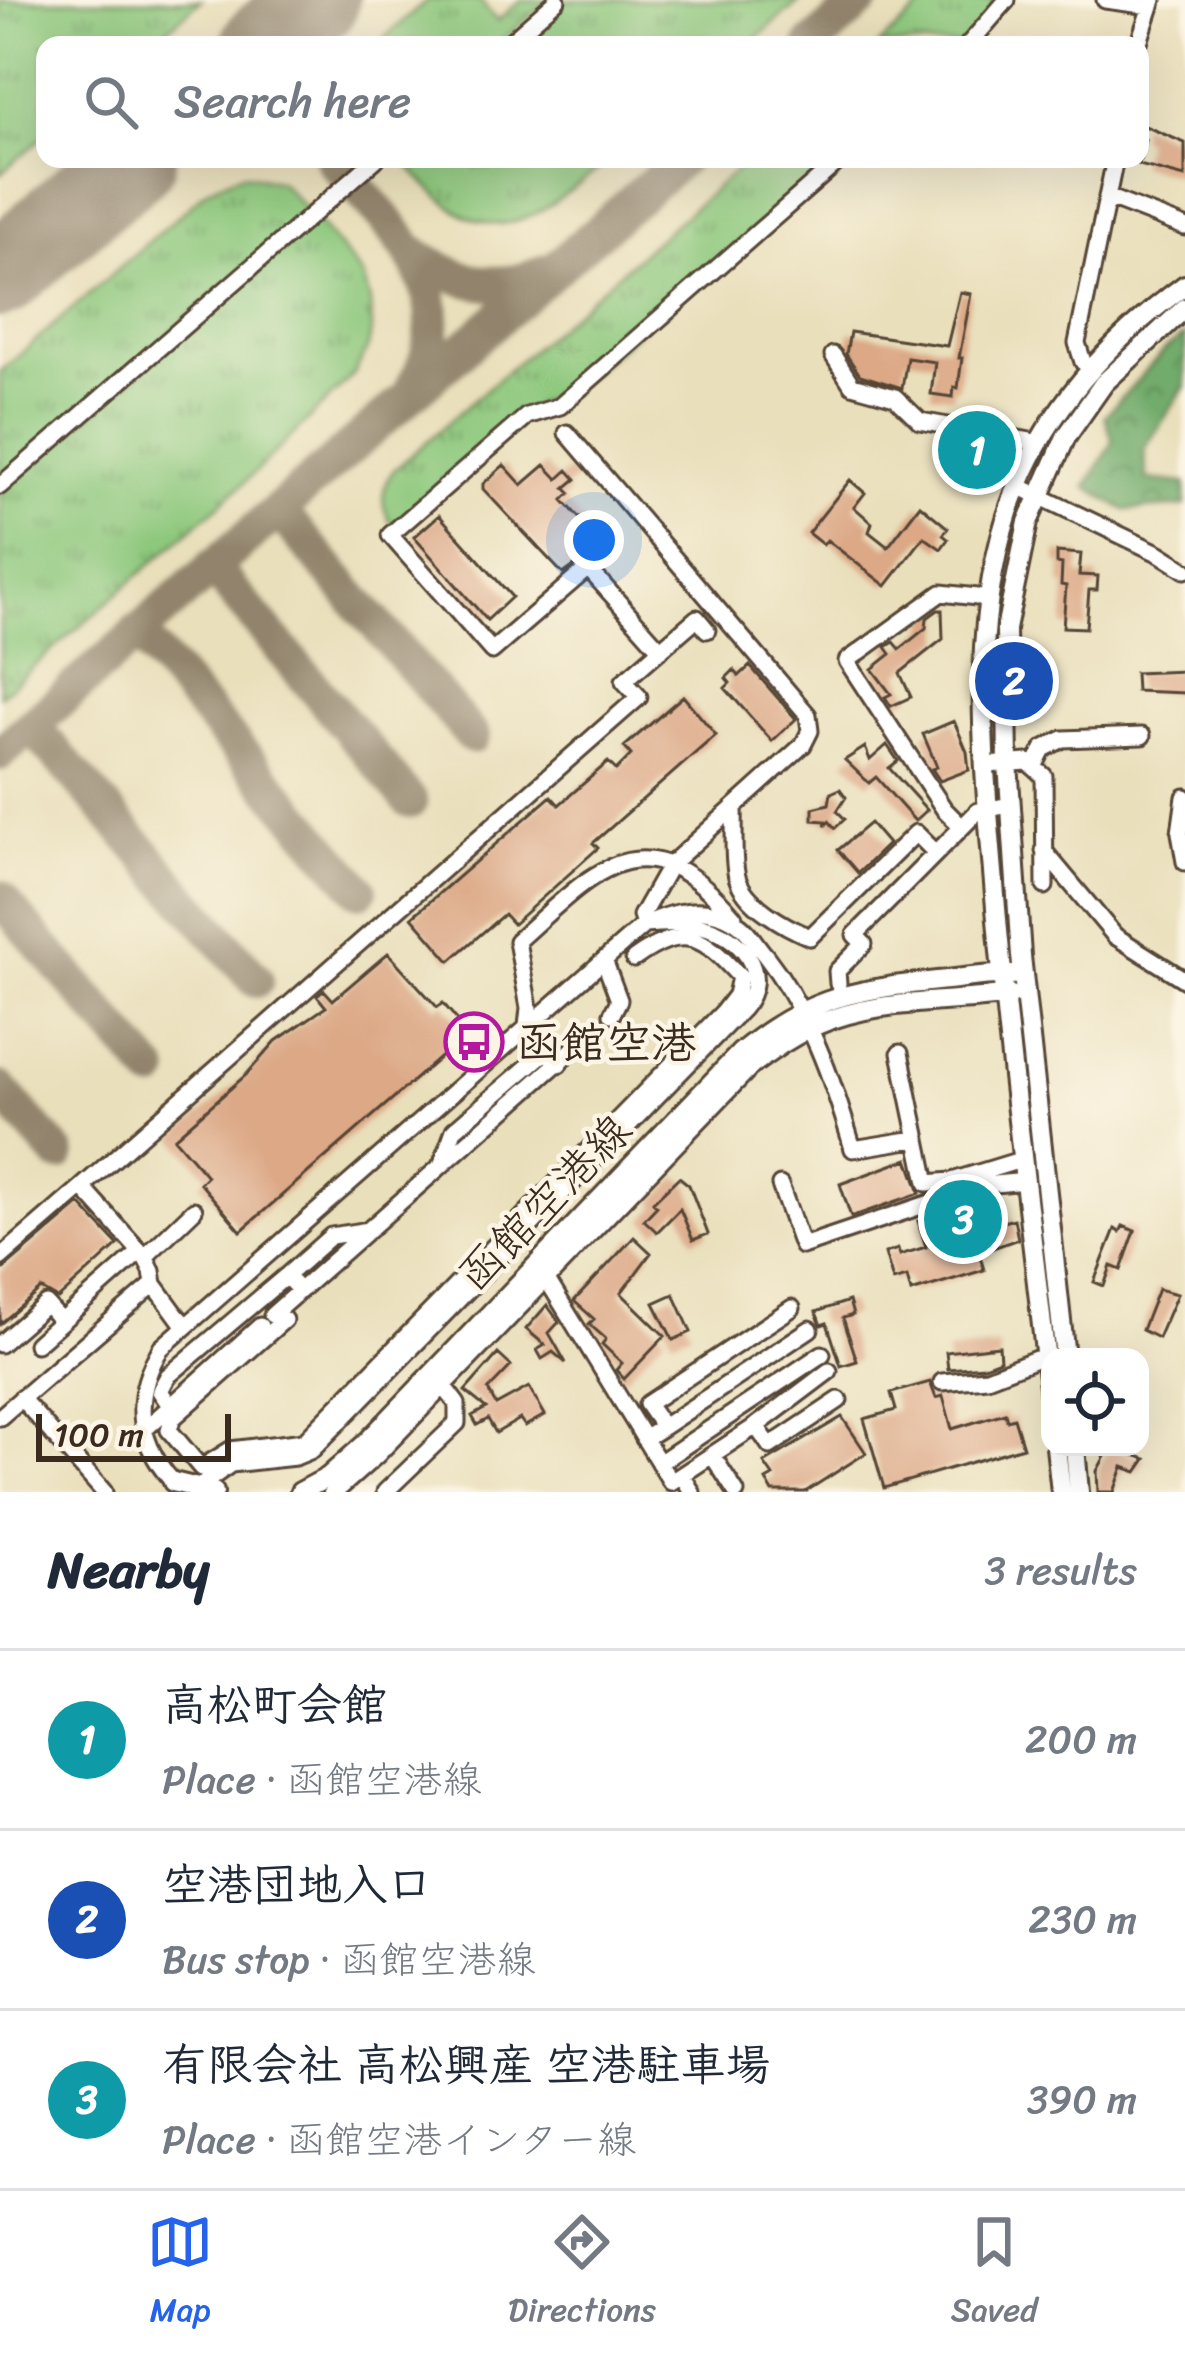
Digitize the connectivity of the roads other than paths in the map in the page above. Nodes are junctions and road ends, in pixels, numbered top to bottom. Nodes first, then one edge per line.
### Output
1 (557, 0) edge
2 (1006, 0) edge
3 (1105, 0) edge
4 (1151, 3) edge
5 (516, 36) edge
6 (976, 36) edge
7 (1141, 36) edge
8 (366, 168) edge
9 (831, 168) edge
10 (1113, 168) edge
11 (1107, 197) junction
12 (1185, 227) edge
13 (1185, 285) edge
14 (1185, 308) edge
15 (833, 355) dead end
16 (1083, 362) dead end
17 (567, 434) dead end
18 (1030, 441) dead end
19 (0, 486) edge
20 (1018, 486) junction
21 (1038, 495) junction
22 (1185, 570) edge
23 (977, 597) dead end
24 (707, 630) dead end
25 (661, 650) junction
26 (1142, 736) dead end
27 (1008, 763) junction
28 (987, 765) junction
29 (1035, 765) junction
30 (1185, 797) edge
31 (1010, 805) junction
32 (988, 807) junction
33 (734, 809) junction
34 (961, 826) junction
35 (1044, 851) junction
36 (936, 853) junction
37 (1185, 862) edge
38 (670, 865) junction
39 (1045, 886) dead end
40 (644, 925) junction
41 (742, 926) junction
42 (634, 959) dead end
43 (604, 960) junction
44 (1002, 974) junction
45 (1185, 980) edge
46 (838, 984) dead end
47 (1026, 984) junction
48 (1004, 996) junction
49 (801, 1009) junction
50 (612, 1014) dead end
51 (527, 1026) junction
52 (809, 1028) junction
53 (596, 1029) dead end
54 (900, 1053) dead end
55 (915, 1139) junction
56 (1014, 1162) dead end
57 (1016, 1182) dead end
58 (780, 1185) dead end
59 (82, 1186) junction
60 (194, 1210) dead end
61 (369, 1230) junction
62 (142, 1254) junction
63 (0, 1258) edge
64 (286, 1276) junction
65 (546, 1278) junction
66 (154, 1284) junction
67 (98, 1290) junction
68 (299, 1291) junction
69 (792, 1308) dead end
70 (118, 1314) junction
71 (269, 1318) junction
72 (62, 1322) junction
73 (184, 1325) junction
74 (810, 1329) dead end
75 (0, 1344) edge
76 (36, 1344) dead end
77 (1044, 1348) edge
78 (1064, 1348) edge
79 (822, 1354) dead end
80 (1036, 1359) dead end
81 (829, 1371) dead end
82 (438, 1379) junction
83 (942, 1382) dead end
84 (21, 1398) junction
85 (839, 1400) dead end
86 (170, 1404) junction
87 (0, 1417) edge
88 (756, 1426) junction
89 (663, 1427) junction
90 (143, 1432) junction
91 (644, 1439) junction
92 (712, 1455) junction
93 (1057, 1456) edge
94 (1076, 1456) edge
95 (659, 1463) junction
96 (682, 1475) junction
97 (192, 1489) edge
98 (104, 1492) edge
99 (301, 1492) edge
100 (333, 1492) edge
101 (385, 1492) edge
102 (692, 1492) edge
103 (736, 1492) edge
104 (1061, 1492) edge
105 (1079, 1492) edge

1 - 5 street
2 - 6 street
3 - 4 street
4 - 7 street
8 - 19 street
9 - 25 street
10 - 11 street
11 - 12 street
11 - 16 street
13 - 20 main road
14 - 21 main road
15 - 18 street
17 - 33 street
20 - 21 street
20 - 28 main road
21 - 22 street
21 - 27 main road
23 - 34 street
24 - 25 street
25 - 59 street
26 - 29 street
27 - 28 street
27 - 29 street
27 - 31 main road
28 - 32 main road
29 - 35 street
30 - 37 street
31 - 32 street
31 - 47 main road
32 - 34 street
32 - 44 main road
33 - 36 street
33 - 38 street
34 - 36 street
35 - 39 street
35 - 45 street
36 - 46 street
38 - 40 street
38 - 41 street
38 - 51 street
40 - 41 street
40 - 43 street
40 - 97 street
41 - 49 street
42 - 71 street
43 - 50 street
43 - 51 street
44 - 47 main road, 函館空港線
44 - 48 main road
44 - 49 main road, 函館空港線
47 - 48 main road, 函館空港線
47 - 78 main road
48 - 52 main road, 函館空港線
48 - 77 main road
49 - 52 street
49 - 82 main road, 函館空港線
51 - 73 street
52 - 55 street
52 - 65 main road, 函館空港線
53 - 61 street
54 - 55 street
55 - 56 street
57 - 58 street
59 - 62 street
59 - 63 street
60 - 62 street
61 - 64 street
61 - 68 street
62 - 66 street
62 - 67 street
64 - 68 street
64 - 86 street
65 - 82 main road, 函館空港線
65 - 91 street
66 - 70 street
66 - 73 street
67 - 70 street
67 - 72 street
68 - 71 street
69 - 89 street
70 - 84 street
71 - 86 street
72 - 75 street
72 - 76 street
73 - 90 street
74 - 89 street
79 - 95 street
80 - 83 street
81 - 88 street
82 - 99 main road, 函館空港線
82 - 100 main road, 函館空港線
82 - 101 street
84 - 87 street
84 - 98 street
85 - 88 street
86 - 90 street
88 - 92 street
89 - 91 street
90 - 97 street
91 - 95 street
92 - 96 street
92 - 103 street
93 - 104 main road
94 - 105 main road
95 - 96 street
96 - 102 street

